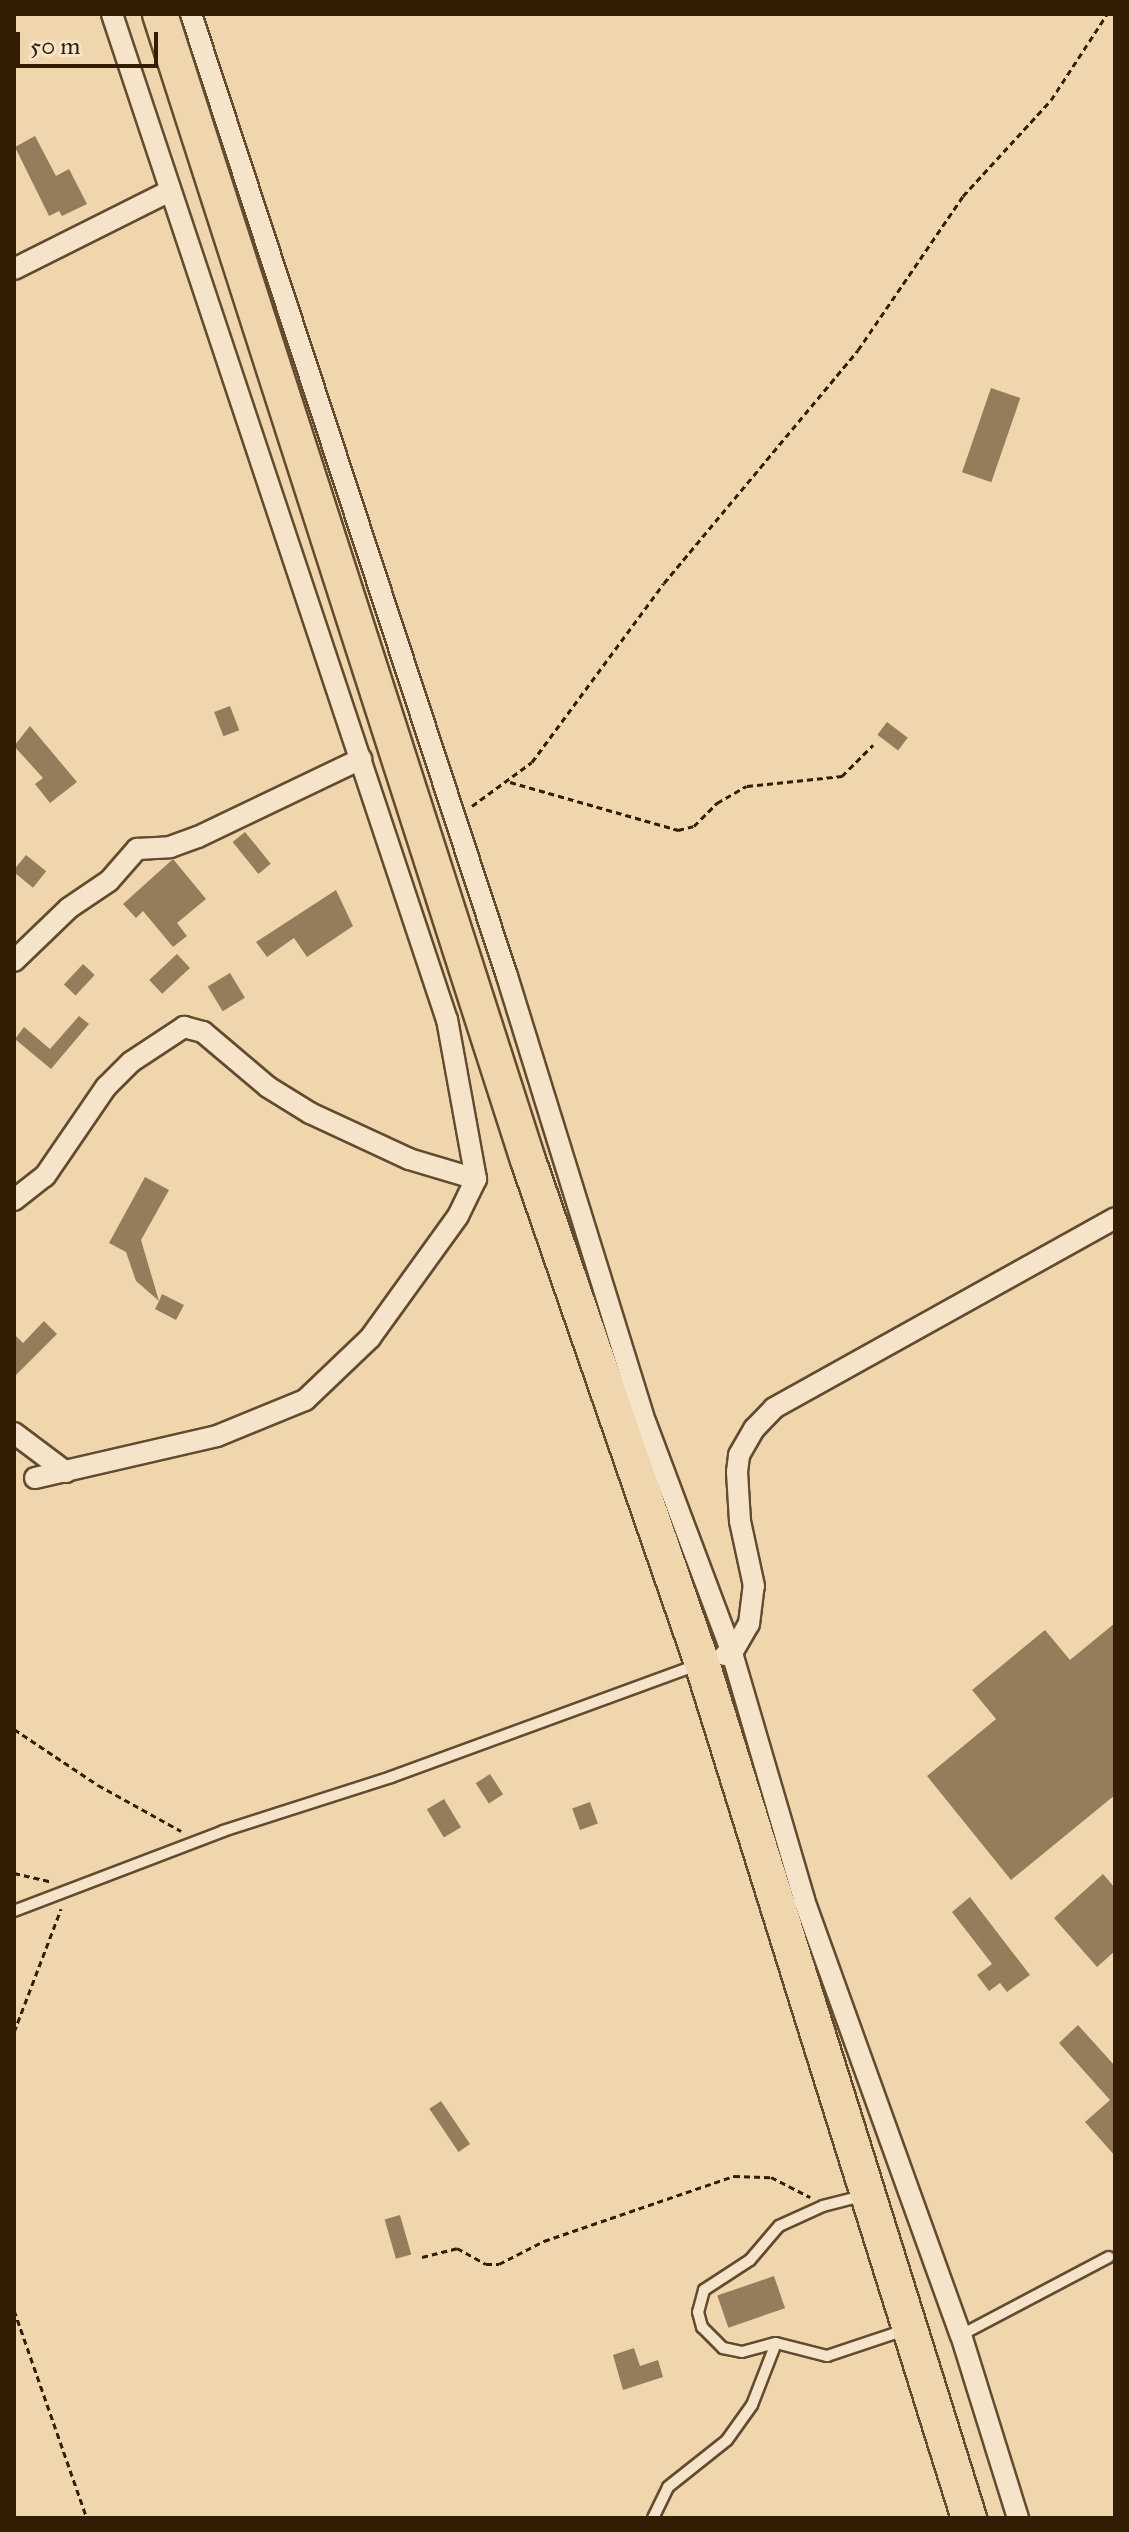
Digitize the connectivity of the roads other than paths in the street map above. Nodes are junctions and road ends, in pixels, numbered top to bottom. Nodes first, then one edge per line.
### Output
1 (112, 14) edge
2 (160, 14) edge
3 (191, 14) edge
4 (168, 192) junction
5 (14, 269) edge
6 (361, 759) junction
7 (14, 961) edge
8 (476, 1179) junction
9 (14, 1200) edge
10 (1115, 1218) edge
11 (14, 1433) edge
12 (66, 1472) junction
13 (35, 1478) dead end
14 (717, 1658) junction
15 (14, 1911) edge
16 (864, 2195) junction
17 (1109, 2257) dead end
18 (908, 2329) junction
19 (961, 2335) junction
20 (776, 2343) junction
21 (653, 2518) edge
22 (969, 2518) edge
23 (1018, 2518) edge

1 - 4 street
2 - 14 highway
3 - 14 street
4 - 5 street
4 - 6 street
6 - 7 street
6 - 8 street
8 - 9 street
8 - 12 street
10 - 14 street
11 - 12 street
12 - 13 street
14 - 15 lane
14 - 16 highway
14 - 19 street
16 - 18 highway
16 - 20 lane
17 - 19 lane
18 - 20 lane
18 - 22 highway
19 - 23 street
20 - 21 lane

